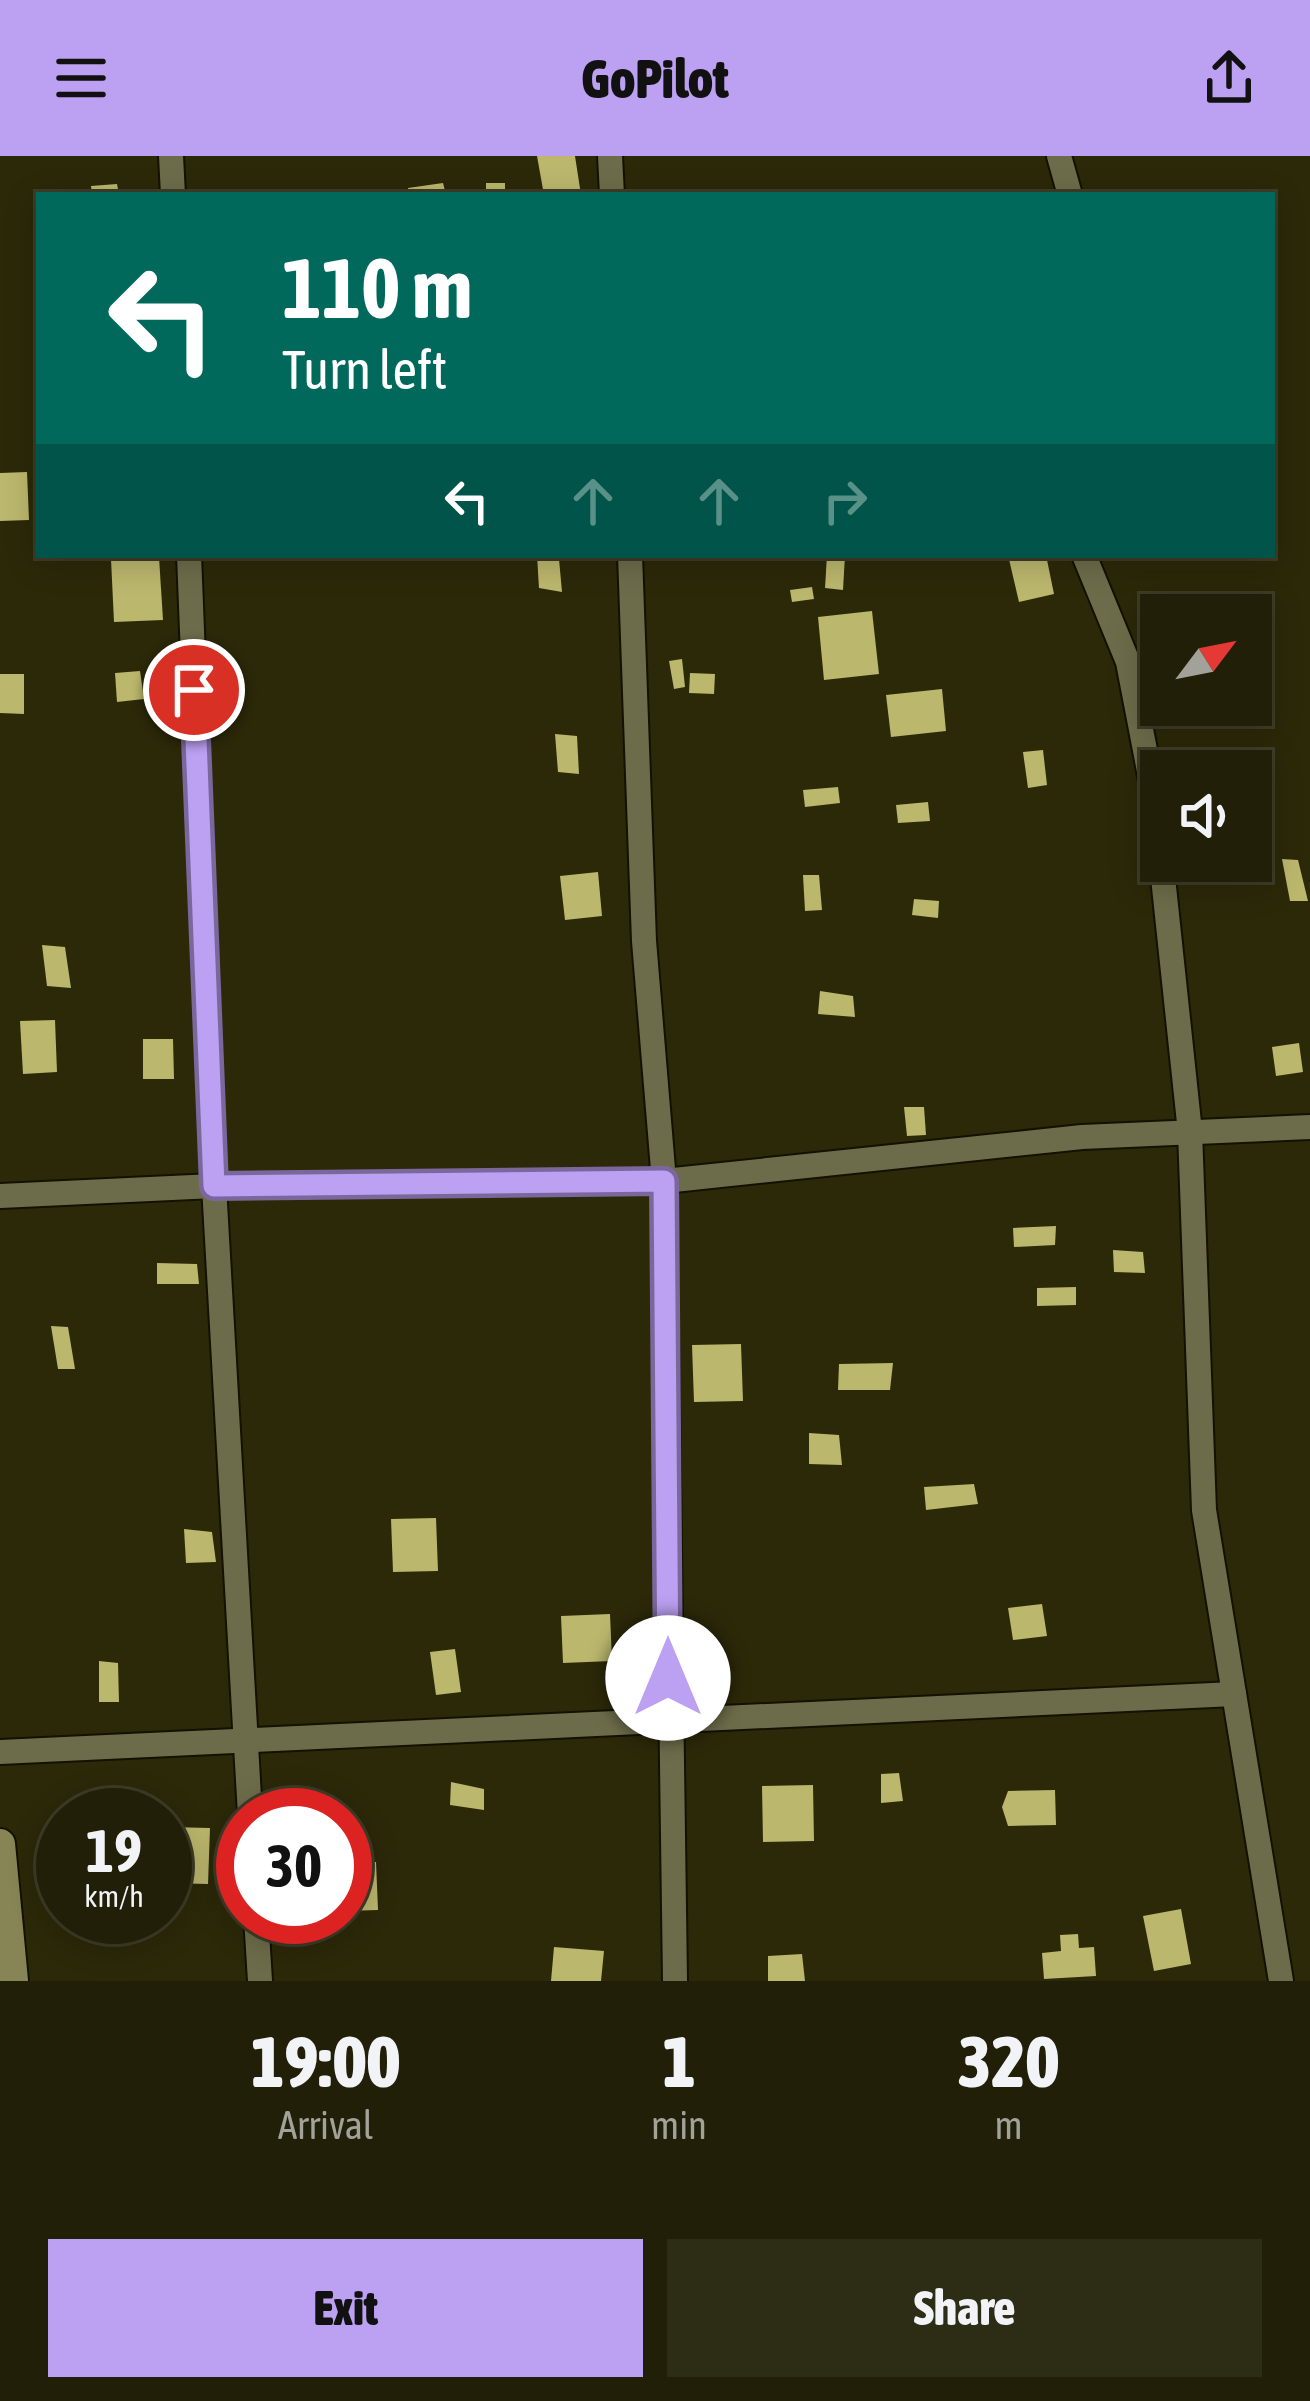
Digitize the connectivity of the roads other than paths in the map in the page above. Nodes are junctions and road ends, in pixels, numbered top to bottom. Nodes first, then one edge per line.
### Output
1 (171, 156) edge
2 (610, 156) edge
3 (1059, 156) edge
4 (172, 192) edge
5 (612, 192) edge
6 (1069, 192) edge
7 (189, 558) edge
8 (630, 558) edge
9 (1085, 558) edge
10 (1310, 1127) edge
11 (1190, 1132) junction
12 (664, 1181) junction
13 (214, 1186) junction
14 (0, 1196) edge
15 (1234, 1694) junction
16 (668, 1723) junction
17 (246, 1742) junction
18 (0, 1752) edge
19 (249, 1788) edge
20 (0, 1844) edge
21 (258, 1944) edge
22 (13, 1981) edge
23 (260, 1981) edge
24 (675, 1981) edge
25 (1281, 1981) edge

1 - 4 street
2 - 5 street
3 - 6 street
7 - 13 street
8 - 12 street
9 - 11 street
10 - 11 street
11 - 12 street
11 - 15 street
12 - 13 street
12 - 16 street
13 - 14 street
13 - 17 street
15 - 16 street
15 - 25 street
16 - 17 street
16 - 24 street
17 - 18 street
17 - 19 street
20 - 22 street
21 - 23 street

